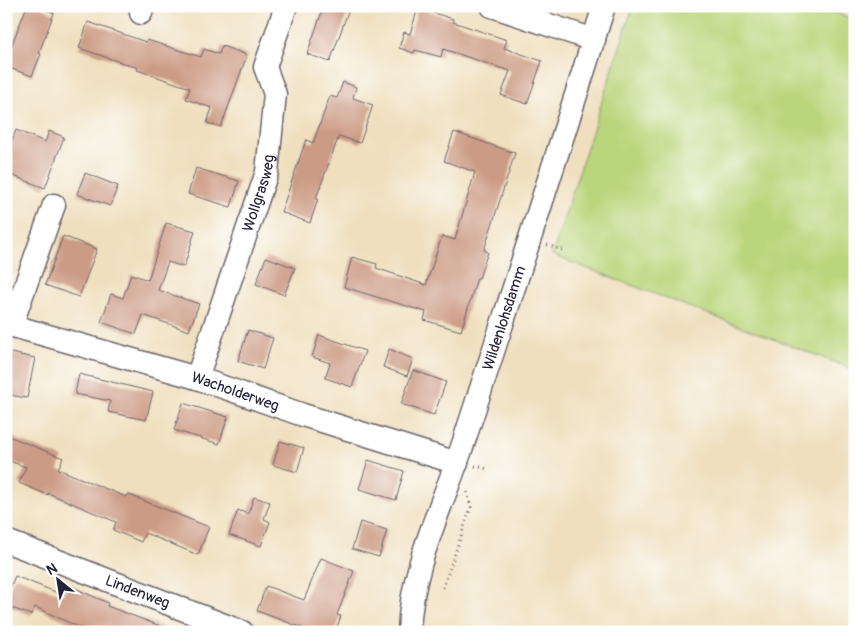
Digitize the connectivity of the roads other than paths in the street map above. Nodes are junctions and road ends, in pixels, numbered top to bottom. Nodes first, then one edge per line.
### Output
1 (286, 6) edge
2 (492, 6) edge
3 (604, 6) edge
4 (594, 40) junction
5 (54, 205) dead end
6 (9, 325) edge
7 (197, 378) junction
8 (454, 471) junction
9 (6, 541) edge
10 (242, 632) edge
11 (409, 632) edge

1 - 7 street, Wollgrasweg
2 - 4 street
3 - 4 street, Wildenlohsdamm
4 - 8 street, Wildenlohsdamm
5 - 6 street, Wacholderweg
6 - 7 street, Wacholderweg
7 - 8 street, Wacholderweg
8 - 11 street, Wildenlohsdamm
9 - 10 street, Lindenweg

